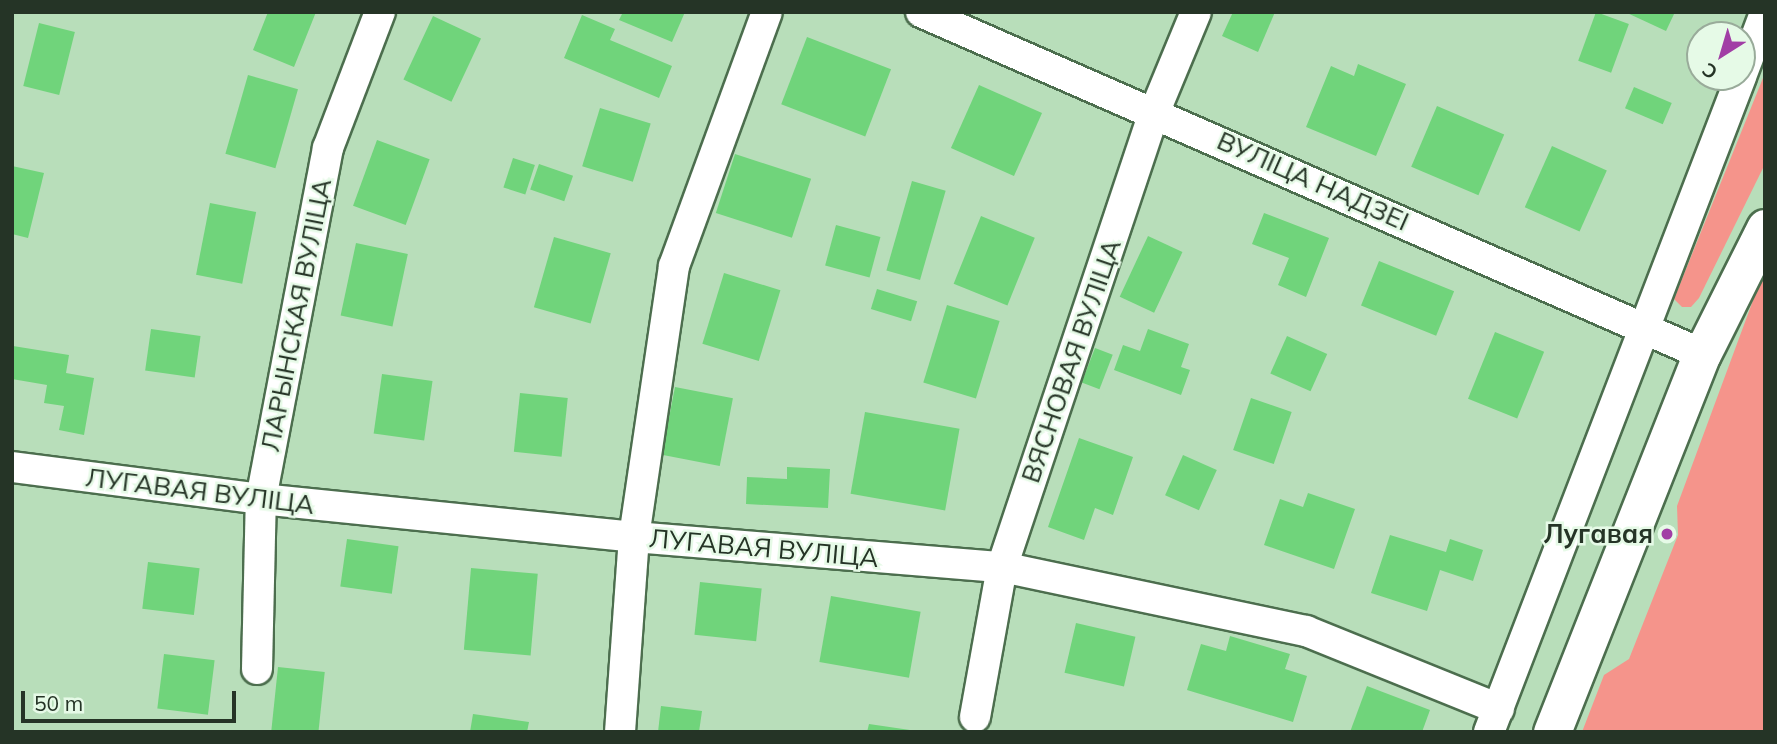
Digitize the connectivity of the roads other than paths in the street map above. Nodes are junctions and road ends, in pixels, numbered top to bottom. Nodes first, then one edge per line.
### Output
1 (380, 12) edge
2 (767, 12) edge
3 (922, 12) edge
4 (1196, 12) edge
5 (1765, 13) edge
6 (1756, 38) edge
7 (1736, 91) edge
8 (1155, 111) junction
9 (1765, 228) edge
10 (1647, 330) junction
11 (1702, 355) junction
12 (12, 467) edge
13 (261, 499) junction
14 (634, 537) junction
15 (1002, 567) junction
16 (257, 669) dead end
17 (975, 718) dead end
18 (1494, 720) edge
19 (620, 732) edge
20 (1552, 732) edge

1 - 13 street, ЛАРЫНСКАЯ ВУЛІЦА
2 - 14 street
3 - 8 street, ВУЛІЦА НАДЗЕІ
4 - 8 street, ВЯСНОВАЯ ВУЛІЦА
5 - 6 street
7 - 10 street
8 - 10 street, ВУЛІЦА НАДЗЕІ
8 - 15 street, ВЯСНОВАЯ ВУЛІЦА
9 - 11 main road
10 - 11 street, ВУЛІЦА НАДЗЕІ
10 - 18 street
11 - 20 main road
12 - 13 street, ЛУГАВАЯ ВУЛІЦА
13 - 14 street, ЛУГАВАЯ ВУЛІЦА
13 - 16 street, ЛАРЫНСКАЯ ВУЛІЦА
14 - 15 street, ЛУГАВАЯ ВУЛІЦА
14 - 19 street
15 - 17 street, ВЯСНОВАЯ ВУЛІЦА
15 - 18 street, ЛУГАВАЯ ВУЛІЦА

